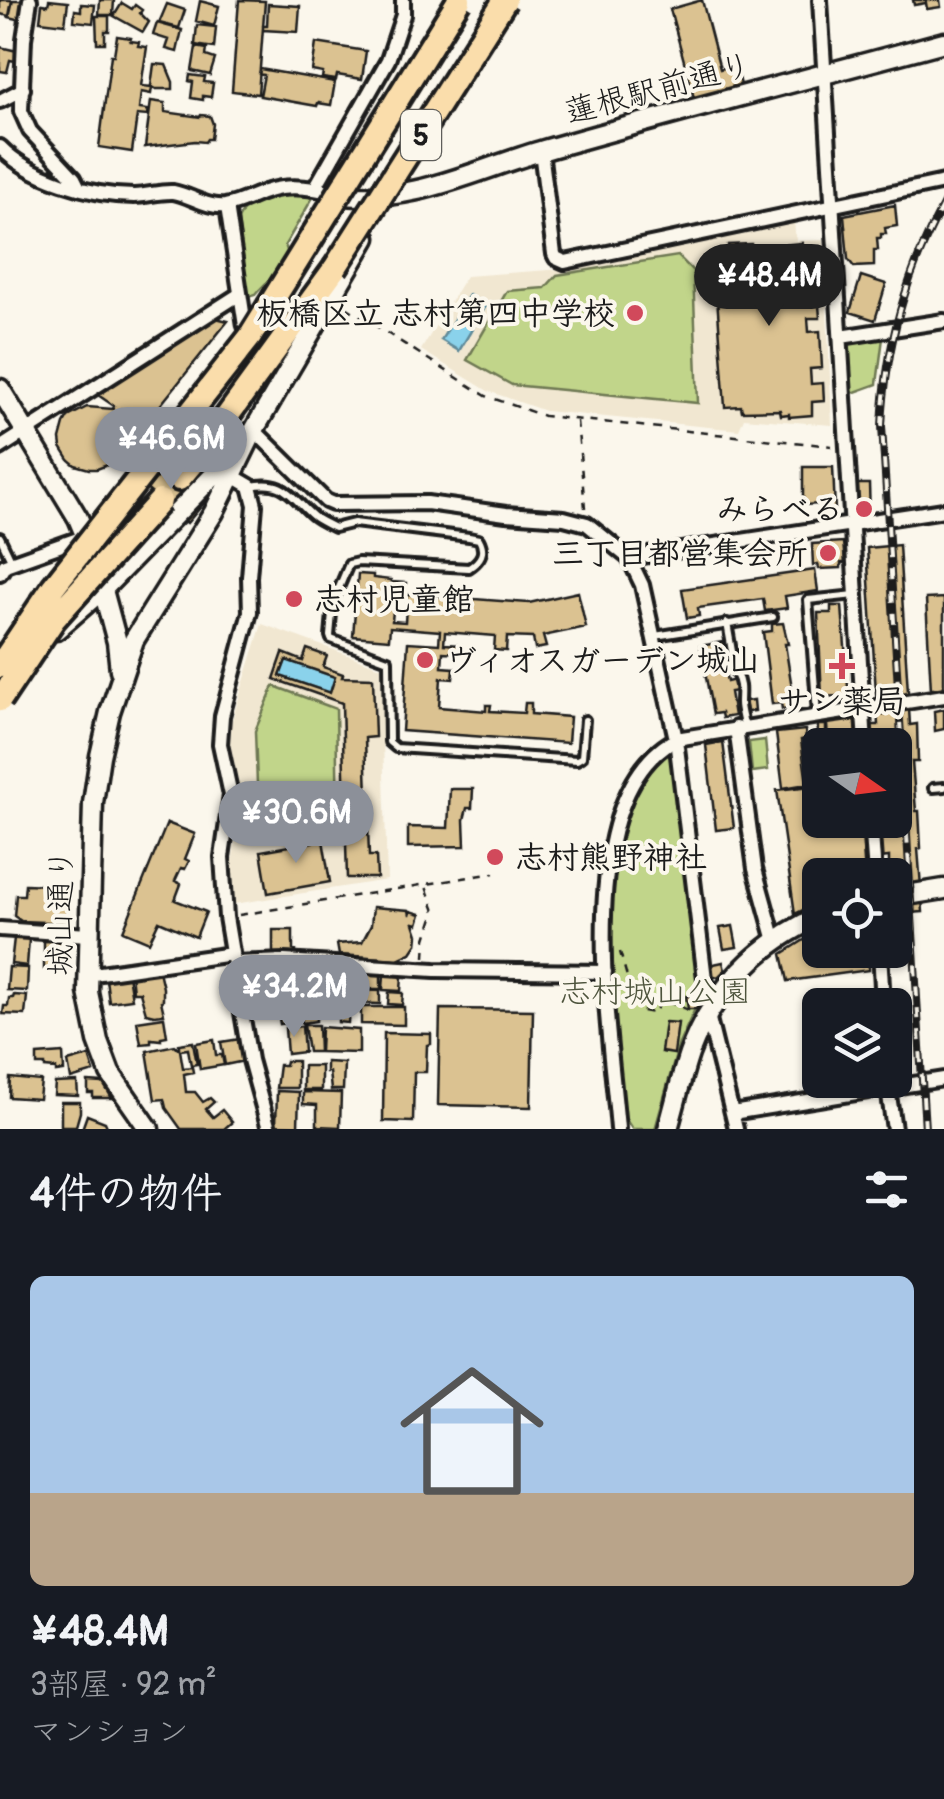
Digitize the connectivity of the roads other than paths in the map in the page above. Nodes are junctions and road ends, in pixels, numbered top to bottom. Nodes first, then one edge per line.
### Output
1 (30, 0) edge
2 (403, 0) edge
3 (459, 0) edge
4 (475, 0) edge
5 (490, 0) edge
6 (505, 0) edge
7 (515, 0) edge
8 (820, 0) edge
9 (944, 42) edge
10 (419, 65) junction
11 (826, 74) junction
12 (23, 90) junction
13 (0, 101) edge
14 (0, 147) edge
15 (541, 151) junction
16 (944, 182) edge
17 (79, 188) junction
18 (315, 188) junction
19 (337, 194) junction
20 (390, 196) junction
21 (834, 205) junction
22 (226, 206) junction
23 (347, 252) junction
24 (240, 294) junction
25 (269, 306) junction
26 (944, 321) edge
27 (245, 326) junction
28 (841, 337) junction
29 (0, 389) edge
30 (14, 423) edge
31 (252, 433) junction
32 (0, 448) edge
33 (178, 479) dead end
34 (241, 481) junction
35 (160, 501) dead end
36 (944, 510) edge
37 (852, 524) junction
38 (83, 535) junction
39 (0, 537) edge
40 (629, 558) junction
41 (12, 562) junction
42 (0, 573) edge
43 (103, 589) junction
44 (857, 595) junction
45 (773, 617) dead end
46 (727, 623) junction
47 (654, 636) junction
48 (36, 647) junction
49 (0, 649) edge
50 (0, 664) edge
51 (118, 683) junction
52 (944, 696) edge
53 (0, 700) edge
54 (863, 709) junction
55 (0, 712) edge
56 (817, 715) junction
57 (585, 720) dead end
58 (740, 728) junction
59 (864, 728) edge
60 (676, 739) junction
61 (944, 787) edge
62 (933, 788) dead end
63 (944, 889) edge
64 (912, 894) edge
65 (802, 926) edge
66 (0, 929) edge
67 (88, 935) junction
68 (775, 941) junction
69 (233, 959) junction
70 (605, 972) junction
71 (88, 975) junction
72 (707, 1010) junction
73 (944, 1079) edge
74 (912, 1082) edge
75 (813, 1098) edge
76 (890, 1098) edge
77 (732, 1113) junction
78 (149, 1129) edge
79 (269, 1129) edge
80 (618, 1129) edge
81 (668, 1129) edge
82 (736, 1129) edge
83 (894, 1129) edge

1 - 12 street
2 - 18 street
3 - 10 highway, 5, bridge
4 - 25 highway, bridge
5 - 23 highway, bridge
6 - 23 highway, 5, bridge
7 - 20 street
8 - 11 street
9 - 11 street, 蓮根駅前通り
10 - 19 street
10 - 25 highway, 5, bridge
11 - 15 street, 蓮根駅前通り
11 - 21 street
12 - 13 street
12 - 17 street
14 - 17 street
15 - 20 street, 蓮根駅前通り
15 - 21 street
16 - 21 street
17 - 22 street
18 - 19 street
18 - 22 street
19 - 20 street, 蓮根駅前通り
19 - 27 street
20 - 31 street
21 - 28 street
22 - 24 street
23 - 33 highway, 5, bridge
24 - 27 street
24 - 30 street
25 - 50 highway, 5, bridge
26 - 28 street
27 - 38 street
28 - 37 street
29 - 30 street
30 - 32 street
30 - 38 street
31 - 34 street
31 - 40 street
31 - 43 street
34 - 51 street
34 - 57 lane
34 - 69 street
35 - 53 highway, bridge
36 - 37 street
37 - 40 street
37 - 44 street
38 - 41 street
38 - 43 street
38 - 49 street
39 - 41 lane
40 - 47 street
41 - 42 street
43 - 48 street
43 - 51 street
44 - 54 street
44 - 56 lane
45 - 46 lane
46 - 47 lane
46 - 58 lane
47 - 60 street
48 - 50 street
48 - 55 street
51 - 67 street, 城山通り
52 - 54 street
54 - 56 street
54 - 59 street
56 - 58 street
58 - 60 street
58 - 68 street
60 - 70 street
60 - 72 street
61 - 62 lane
63 - 64 street
65 - 68 street
66 - 67 street
67 - 71 street, 城山通り
68 - 72 street
69 - 70 street
69 - 71 street
69 - 79 street
70 - 80 street
71 - 78 street, 城山通り
72 - 77 street
72 - 81 street
73 - 74 street
75 - 77 street
76 - 83 street
77 - 82 street

